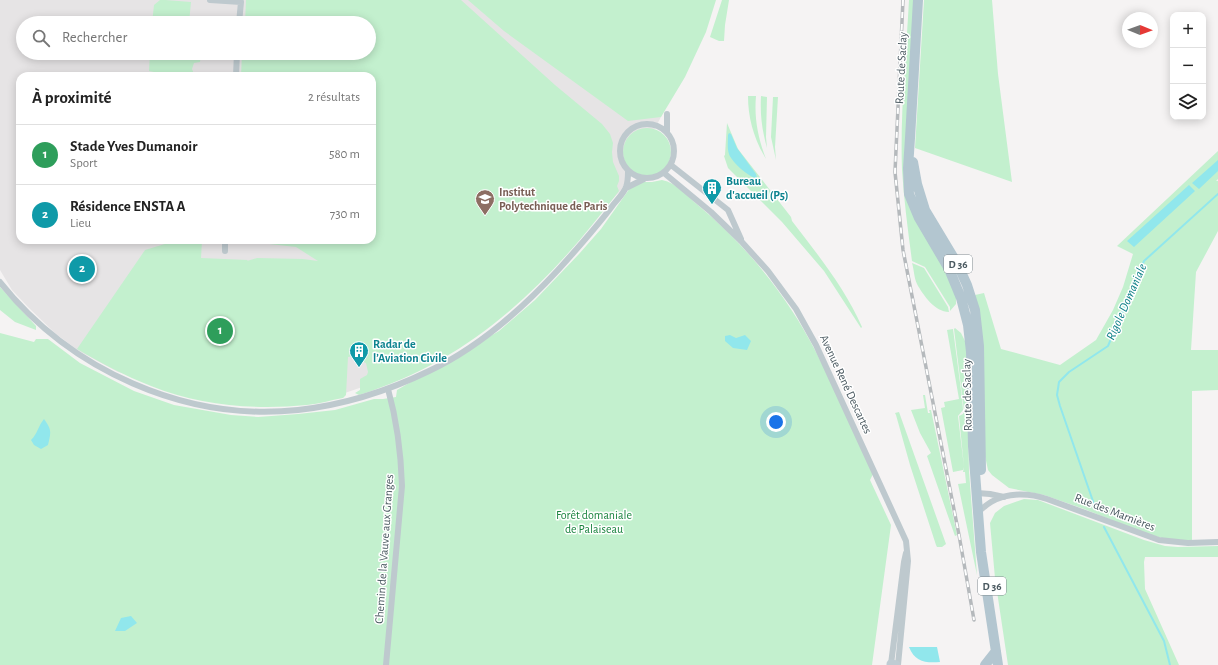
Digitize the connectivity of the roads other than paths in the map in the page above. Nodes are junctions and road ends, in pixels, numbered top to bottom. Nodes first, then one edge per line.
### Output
1 (210, 0) edge
2 (918, 0) edge
3 (240, 16) edge
4 (237, 60) edge
5 (236, 72) edge
6 (653, 124) junction
7 (667, 132) junction
8 (671, 164) junction
9 (628, 172) junction
10 (664, 173) junction
11 (644, 179) junction
12 (626, 188) junction
13 (741, 241) junction
14 (225, 244) edge
15 (225, 251) dead end
16 (0, 282) edge
17 (388, 389) junction
18 (980, 493) junction
19 (1006, 497) junction
20 (981, 509) junction
21 (1218, 542) edge
22 (996, 651) junction
23 (386, 665) edge
24 (894, 665) edge
25 (985, 665) edge
26 (998, 665) edge
27 (1005, 665) edge

1 - 3 street
2 - 18 main road, Route de Saclay / D 36
4 - 5 street
6 - 7 street
6 - 7 street
6 - 9 street
7 - 8 street
8 - 10 street
8 - 13 street, Avenue René Descartes
9 - 11 street
9 - 12 street
10 - 11 street
10 - 13 street, Avenue René Descartes
11 - 12 street
12 - 17 street
13 - 24 street, Avenue René Descartes
14 - 15 street
16 - 17 street
17 - 23 street, Chemin de la Vauve aux Granges
18 - 19 street, Rue des Marnières
18 - 20 main road, Route de Saclay / D 36
19 - 20 street, Rue des Marnières
19 - 21 street, Rue des Marnières
20 - 22 main road, Route de Saclay / D 36
20 - 27 main road, Route de Saclay / D 36
22 - 25 main road
22 - 26 main road, Route de Saclay / D 36

